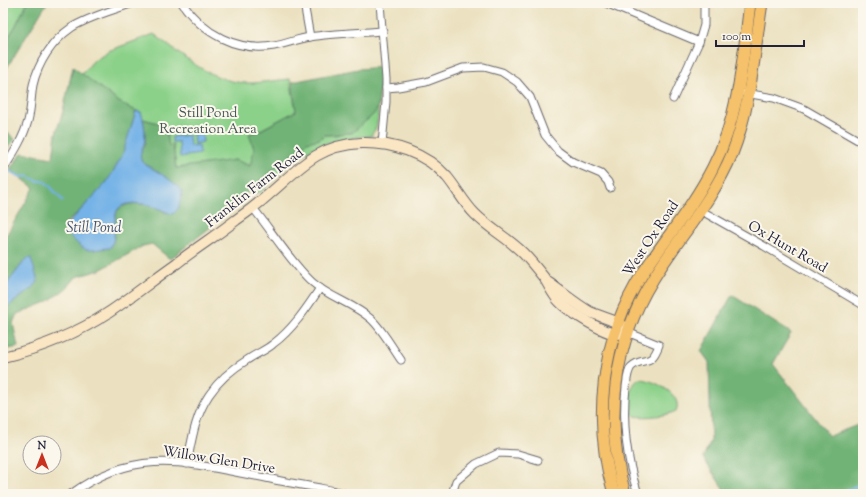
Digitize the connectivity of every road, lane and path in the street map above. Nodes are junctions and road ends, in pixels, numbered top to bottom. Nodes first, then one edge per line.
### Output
1 (133, 3) edge
2 (182, 3) edge
3 (304, 3) edge
4 (380, 3) edge
5 (606, 3) edge
6 (704, 3) edge
7 (750, 3) edge
8 (762, 3) edge
9 (383, 31) junction
10 (310, 37) junction
11 (699, 42) junction
12 (386, 88) junction
13 (743, 92) junction
14 (673, 99) dead end
15 (863, 142) edge
16 (382, 144) junction
17 (3, 170) edge
18 (610, 188) dead end
19 (253, 208) junction
20 (700, 210) junction
21 (546, 281) junction
22 (320, 288) junction
23 (863, 305) edge
24 (619, 323) junction
25 (627, 332) junction
26 (615, 334) junction
27 (3, 358) edge
28 (401, 360) dead end
29 (538, 460) dead end
30 (187, 464) junction
31 (71, 494) edge
32 (346, 494) edge
33 (452, 494) edge
34 (614, 494) edge
35 (625, 494) edge
36 (638, 494) edge

1 - 17 street
2 - 10 street
3 - 10 street
4 - 9 street
5 - 11 street
6 - 11 street
7 - 13 main road, West Ox Road
8 - 13 main road, West Ox Road
9 - 10 street
9 - 12 street
11 - 14 street
12 - 16 street
12 - 18 street
13 - 15 street
13 - 20 main road, West Ox Road
13 - 24 main road, West Ox Road
16 - 19 street, Franklin Farm Road
16 - 21 street, Franklin Farm Road
19 - 22 street
19 - 27 street, Franklin Farm Road
20 - 23 street, Ox Hunt Road
20 - 25 main road, West Ox Road
21 - 24 street, Franklin Farm Road
21 - 26 street, Franklin Farm Road
22 - 28 street
22 - 30 street
24 - 25 street, Franklin Farm Road
24 - 26 main road, West Ox Road
25 - 26 street
25 - 35 main road, West Ox Road
25 - 36 street
26 - 34 main road, West Ox Road
29 - 33 street
30 - 31 street, Willow Glen Drive
30 - 32 street, Willow Glen Drive

